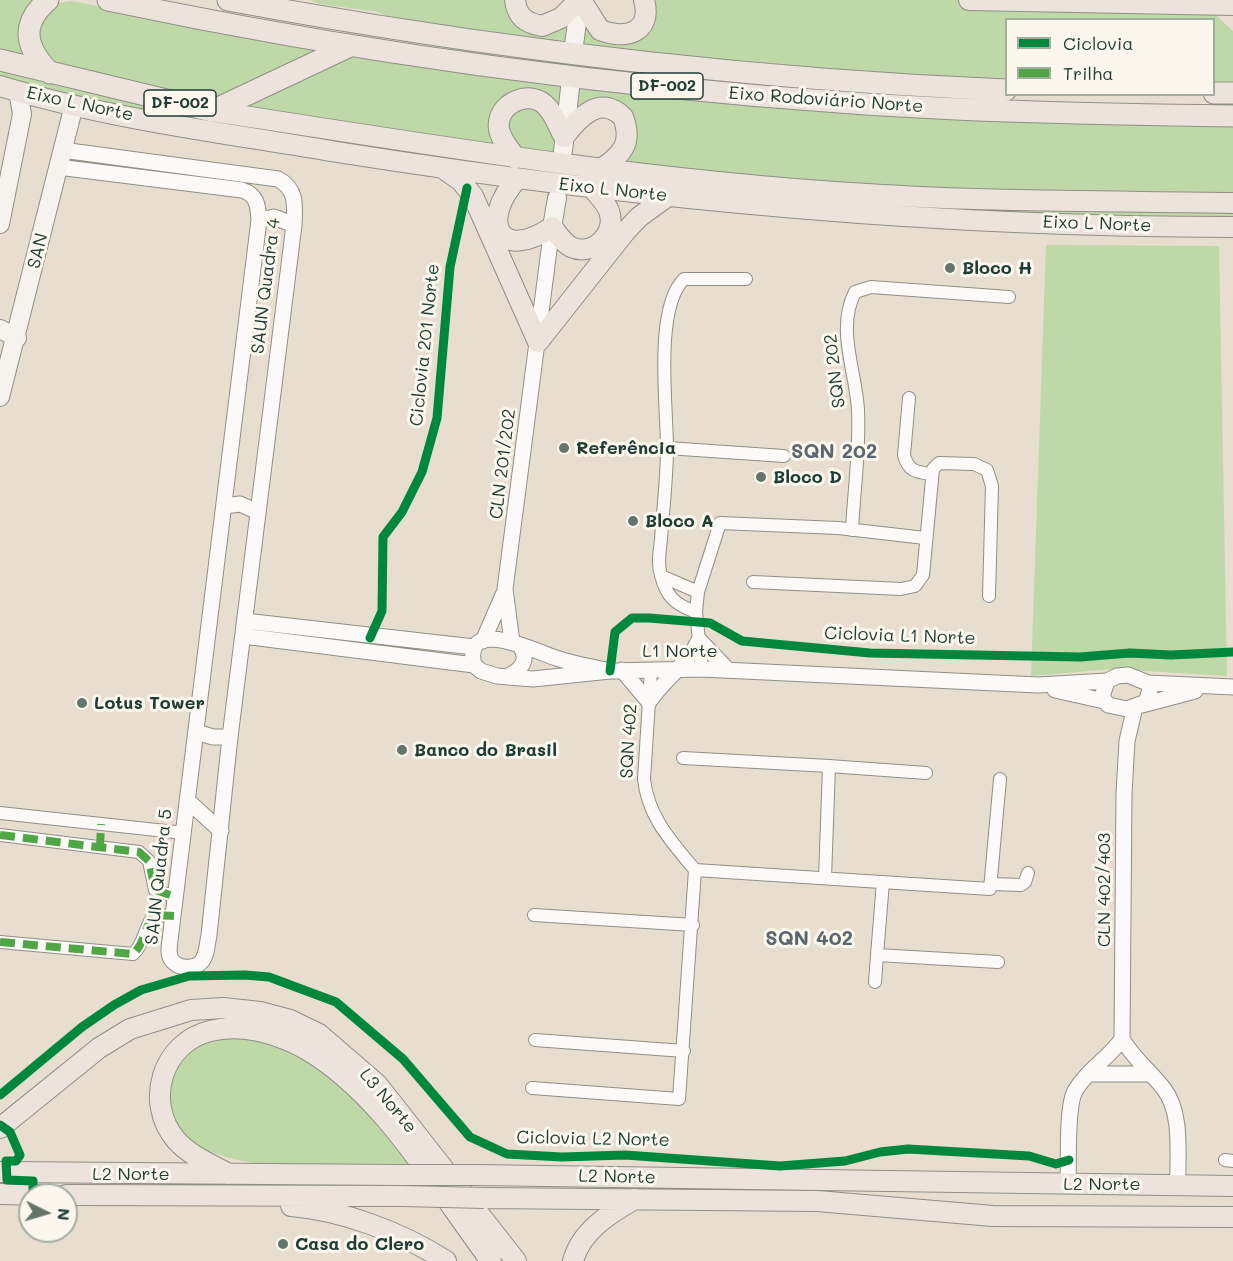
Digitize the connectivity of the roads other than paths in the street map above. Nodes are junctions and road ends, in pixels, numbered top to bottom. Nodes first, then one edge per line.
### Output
1 (48, 0) edge
2 (108, 0) edge
3 (228, 0) edge
4 (294, 0) edge
5 (515, 0) edge
6 (580, 0) edge
7 (644, 0) edge
8 (969, 0) edge
9 (1233, 5) edge
10 (338, 21) junction
11 (574, 45) dead end
12 (350, 46) junction
13 (0, 60) edge
14 (50, 73) junction
15 (570, 88) dead end
16 (9, 89) edge
17 (1005, 90) edge
18 (1215, 93) edge
19 (1233, 93) edge
20 (74, 105) junction
21 (212, 111) junction
22 (1233, 116) edge
23 (564, 144) junction
24 (516, 158) junction
25 (60, 159) junction
26 (444, 169) junction
27 (601, 169) junction
28 (517, 179) junction
29 (593, 189) junction
30 (668, 196) junction
31 (557, 198) dead end
32 (1233, 203) edge
33 (259, 220) junction
34 (0, 224) edge
35 (294, 225) junction
36 (552, 227) junction
37 (1233, 227) edge
38 (746, 279) dead end
39 (1009, 297) dead end
40 (0, 329) edge
41 (16, 338) junction
42 (538, 342) junction
43 (0, 397) edge
44 (909, 398) dead end
45 (667, 448) junction
46 (784, 456) dead end
47 (931, 474) junction
48 (224, 506) junction
49 (258, 512) junction
50 (852, 530) junction
51 (925, 538) junction
52 (661, 576) junction
53 (753, 582) dead end
54 (505, 590) junction
55 (698, 592) junction
56 (989, 596) dead end
57 (696, 612) junction
58 (210, 618) joint
59 (244, 629) junction
60 (699, 640) junction
61 (478, 644) junction
62 (515, 644) junction
63 (474, 665) junction
64 (676, 669) junction
65 (702, 669) junction
66 (616, 670) junction
67 (651, 670) junction
68 (728, 670) junction
69 (508, 676) junction
70 (1107, 681) junction
71 (1148, 683) junction
72 (1038, 685) junction
73 (1209, 687) junction
74 (1233, 687) edge
75 (649, 702) junction
76 (1110, 705) junction
77 (1139, 706) junction
78 (196, 732) junction
79 (230, 736) junction
80 (1126, 741) junction
81 (684, 758) dead end
82 (830, 766) junction
83 (926, 773) dead end
84 (1000, 779) dead end
85 (188, 800) junction
86 (0, 813) edge
87 (100, 824) junction
88 (220, 831) junction
89 (184, 833) junction
90 (0, 835) edge
91 (100, 848) junction
92 (695, 870) junction
93 (1028, 873) dead end
94 (825, 878) junction
95 (883, 882) junction
96 (991, 884) junction
97 (176, 897) junction
98 (534, 915) dead end
99 (174, 916) junction
100 (693, 925) junction
101 (0, 942) edge
102 (877, 955) junction
103 (998, 962) dead end
104 (875, 982) dead end
105 (1122, 1039) junction
106 (535, 1040) dead end
107 (684, 1051) junction
108 (1089, 1074) junction
109 (1150, 1074) junction
110 (532, 1088) dead end
111 (0, 1128) edge
112 (0, 1172) edge
113 (229, 1174) junction
114 (995, 1182) junction
115 (1068, 1184) junction
116 (1178, 1185) junction
117 (1233, 1186) edge
118 (0, 1194) edge
119 (18, 1194) edge
120 (78, 1195) edge
121 (201, 1197) junction
122 (638, 1198) junction
123 (993, 1216) junction
124 (1073, 1216) junction
125 (1233, 1217) edge
126 (446, 1261) edge
127 (491, 1261) edge
128 (516, 1261) edge
129 (573, 1261) edge

1 - 14 highway
2 - 12 highway, Eixo Rodoviário Norte / DF-002
3 - 10 highway, Eixo Rodoviário Norte / DF-002
4 - 10 main road
5 - 6 main road
6 - 7 main road
6 - 11 main road
8 - 9 main road
10 - 17 highway, Eixo Rodoviário Norte / DF-002
12 - 21 highway, DF-002
12 - 22 highway, Eixo Rodoviário Norte / DF-002
13 - 14 highway, DF-002
14 - 21 highway, DF-002
15 - 23 main road
16 - 20 main road, Eixo L Norte
16 - 34 main road
18 - 19 highway
20 - 25 main road, SAN
20 - 26 main road, Eixo L Norte
21 - 24 main road, Eixo L Norte
23 - 24 main road
23 - 27 main road
24 - 27 main road, Eixo L Norte
25 - 33 street, SAUN Quadra 4
25 - 35 street, SAUN Quadra 4
25 - 41 main road, SAN
26 - 28 main road, Eixo L Norte
26 - 42 main road
27 - 32 main road, Eixo L Norte
28 - 29 main road, Eixo L Norte
28 - 36 main road
29 - 30 main road, Eixo L Norte
29 - 36 main road
30 - 37 main road, Eixo L Norte
30 - 42 main road
31 - 36 main road
33 - 35 street
33 - 48 street, SAUN Quadra 4
35 - 49 street, SAUN Quadra 4
36 - 42 street, CLN 201/202
38 - 45 street
39 - 50 street, SQN 202
40 - 41 main road
41 - 43 main road, SAN
42 - 54 street, CLN 201/202
44 - 47 street
45 - 46 street
45 - 52 street
47 - 51 street
47 - 56 street
48 - 49 street
48 - 58 street, SAUN Quadra 4
49 - 59 street, SAUN Quadra 4
50 - 51 street
50 - 55 street
51 - 53 street
52 - 55 street
52 - 57 street
54 - 61 street, CLN 201/202
54 - 62 street, CLN 201/202
55 - 57 street
57 - 60 street
58 - 78 street, SAUN Quadra 5
59 - 61 street
59 - 63 street
59 - 79 street, SAUN Quadra 5
60 - 64 street
60 - 65 street
60 - 68 street
61 - 62 street
61 - 63 street
62 - 66 street, L1 Norte
62 - 69 street
63 - 69 street
64 - 65 street, L1 Norte
64 - 67 street, L1 Norte
64 - 75 street
65 - 68 street, L1 Norte
66 - 67 street, L1 Norte
66 - 69 street, L1 Norte
66 - 75 street
67 - 75 street, SQN 402
68 - 72 street, L1 Norte
70 - 71 street
70 - 72 street, L1 Norte
70 - 76 street
71 - 73 street
71 - 77 street
72 - 76 street, L1 Norte
73 - 74 street
73 - 77 street
75 - 92 street, SQN 402
76 - 77 street
76 - 80 street, CLN 402/403
77 - 80 street, CLN 402/403
78 - 79 street
78 - 85 street, SAUN Quadra 5
79 - 88 street, SAUN Quadra 5
80 - 105 street, CLN 402/403
81 - 82 street
82 - 83 street
82 - 94 street
84 - 96 street
85 - 88 street
85 - 89 street, SAUN Quadra 5
86 - 87 street
87 - 89 street
87 - 91 street
88 - 99 street, SAUN Quadra 5
89 - 97 street, SAUN Quadra 5
90 - 91 street
91 - 97 street
92 - 94 street
92 - 100 street
93 - 96 street
94 - 95 street
95 - 96 street
95 - 102 street
97 - 99 street, SAUN Quadra 5
98 - 100 street
99 - 101 street
100 - 107 street
102 - 103 street
102 - 104 street
105 - 108 street
105 - 109 street
106 - 107 street
107 - 110 street
108 - 109 street
108 - 115 street
109 - 116 street
111 - 128 main road, L3 Norte
112 - 113 main road, L2 Norte
113 - 114 main road, L2 Norte, bridge
113 - 127 main road, L3 Norte
114 - 115 main road, L2 Norte
114 - 123 main road
115 - 116 main road, L2 Norte
115 - 124 main road
116 - 117 main road, L2 Norte
118 - 119 main road
120 - 121 main road, L2 Norte
121 - 122 main road, L2 Norte, bridge
121 - 126 main road
122 - 123 main road, L2 Norte
122 - 129 main road
123 - 124 main road, L2 Norte
124 - 125 main road, L2 Norte

